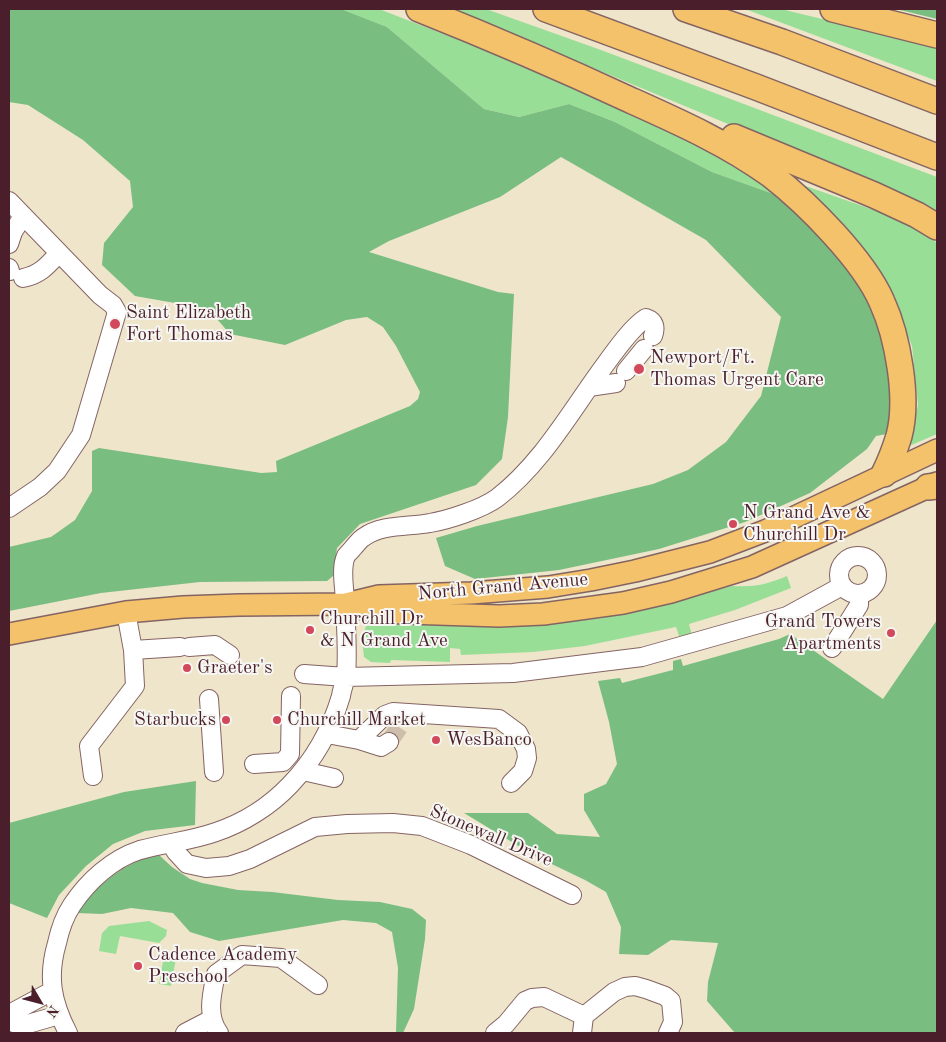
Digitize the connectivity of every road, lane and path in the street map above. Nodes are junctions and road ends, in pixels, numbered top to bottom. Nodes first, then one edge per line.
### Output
1 (419, 9) edge
2 (546, 9) edge
3 (686, 9) edge
4 (833, 9) edge
5 (937, 35) edge
6 (937, 101) edge
7 (642, 105) junction
8 (937, 157) edge
9 (9, 201) edge
10 (23, 216) junction
11 (937, 227) edge
12 (9, 244) edge
13 (59, 253) junction
14 (14, 272) edge
15 (620, 347) junction
16 (635, 360) junction
17 (589, 387) junction
18 (937, 450) edge
19 (884, 474) junction
20 (934, 485) edge
21 (9, 508) edge
22 (842, 586) junction
23 (859, 594) junction
24 (346, 604) junction
25 (126, 612) junction
26 (9, 634) edge
27 (832, 648) dead end
28 (133, 650) junction
29 (230, 655) dead end
30 (304, 674) dead end
31 (346, 677) junction
32 (291, 696) dead end
33 (209, 699) dead end
34 (418, 713) junction
35 (400, 726) tunnel mouth
36 (327, 734) junction
37 (359, 740) junction
38 (389, 742) dead end
39 (254, 764) dead end
40 (303, 770) junction
41 (214, 772) dead end
42 (93, 776) dead end
43 (334, 778) dead end
44 (511, 783) dead end
45 (171, 844) junction
46 (572, 895) dead end
47 (318, 985) dead end
48 (52, 991) junction
49 (59, 1015) junction
50 (9, 1021) edge
51 (583, 1025) edge
52 (215, 1026) edge
53 (68, 1033) edge
54 (184, 1033) edge
55 (495, 1033) edge
56 (668, 1033) edge

1 - 7 highway
2 - 8 highway
3 - 6 highway
4 - 5 highway
7 - 11 highway
7 - 19 highway
9 - 10 street
10 - 12 street
10 - 13 street
13 - 14 street
13 - 21 street
15 - 16 street
15 - 16 street
15 - 17 street
16 - 17 street
17 - 24 street
18 - 19 main road, North Grand Avenue
19 - 24 main road, North Grand Avenue
20 - 24 main road, North Grand Avenue
22 - 23 street
22 - 23 street
22 - 31 street
23 - 27 street
24 - 25 main road, North Grand Avenue
24 - 31 street
25 - 26 main road, North Grand Avenue
25 - 28 street
28 - 29 street
28 - 42 street
30 - 31 street
31 - 36 street
32 - 39 street
33 - 41 street
34 - 35 street
34 - 37 street
34 - 44 street
36 - 37 street
36 - 40 street
37 - 38 street
40 - 43 street
40 - 45 street
45 - 46 street, Stonewall Drive
45 - 48 street
47 - 52 street
48 - 49 street
48 - 50 street
49 - 50 street
49 - 53 street
51 - 55 street
51 - 56 street
52 - 54 street

